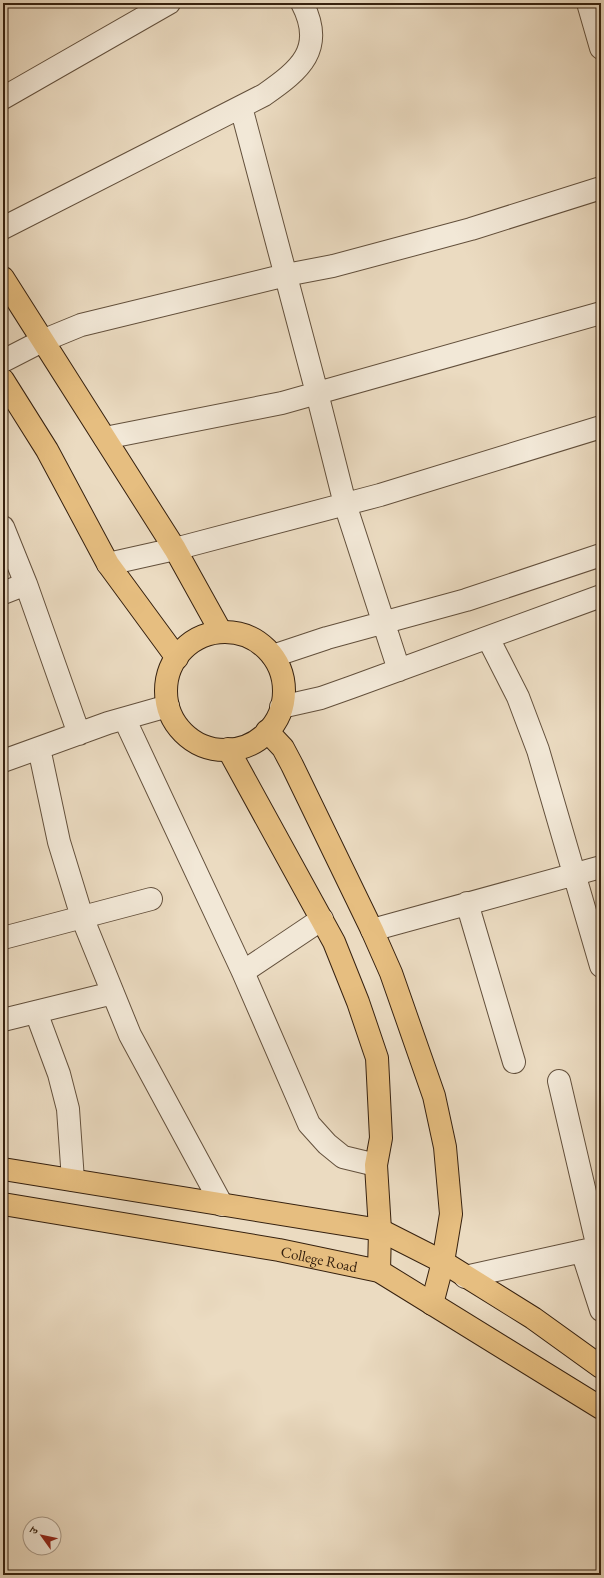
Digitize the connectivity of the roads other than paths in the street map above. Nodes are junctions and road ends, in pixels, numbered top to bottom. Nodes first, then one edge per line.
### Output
1 (169, 3) edge
2 (302, 3) edge
3 (588, 3) edge
4 (601, 48) edge
5 (3, 98) edge
6 (241, 107) junction
7 (601, 188) edge
8 (3, 228) edge
9 (286, 275) junction
10 (3, 278) edge
11 (601, 313) edge
12 (42, 341) junction
13 (3, 361) edge
14 (3, 380) edge
15 (317, 393) junction
16 (601, 427) edge
17 (105, 438) junction
18 (345, 504) junction
19 (3, 527) edge
20 (175, 549) junction
21 (601, 555) edge
22 (108, 564) junction
23 (26, 584) junction
24 (3, 593) edge
25 (601, 596) edge
26 (383, 623) junction
27 (221, 632) junction
28 (488, 638) junction
29 (273, 656) junction
30 (176, 658) junction
31 (399, 670) junction
32 (168, 706) junction
33 (281, 707) junction
34 (125, 720) junction
35 (267, 731) junction
36 (79, 734) junction
37 (39, 748) junction
38 (228, 749) junction
39 (3, 761) edge
40 (601, 867) edge
41 (575, 875) junction
42 (151, 900) dead end
43 (467, 903) junction
44 (82, 917) junction
45 (322, 919) junction
46 (372, 930) junction
47 (3, 938) edge
48 (601, 966) edge
49 (243, 972) junction
50 (113, 993) junction
51 (36, 1012) junction
52 (3, 1020) edge
53 (514, 1062) dead end
54 (559, 1081) dead end
55 (376, 1165) junction
56 (3, 1169) edge
57 (73, 1180) junction
58 (3, 1204) edge
59 (222, 1205) junction
60 (380, 1230) junction
61 (594, 1249) edge
62 (443, 1262) junction
63 (379, 1271) junction
64 (465, 1277) junction
65 (432, 1304) junction
66 (601, 1310) edge
67 (601, 1367) edge
68 (601, 1408) edge

1 - 5 street
2 - 6 street
3 - 4 street
6 - 8 street
6 - 9 street
7 - 9 street
9 - 12 street
9 - 15 street
10 - 12 main road
11 - 15 street
12 - 13 street
12 - 17 main road
14 - 22 main road
15 - 17 street
15 - 18 street
16 - 18 street
17 - 20 main road
18 - 20 street
18 - 26 street
19 - 23 street
20 - 22 street
20 - 27 main road
21 - 26 street
22 - 30 main road
23 - 24 street
23 - 36 street
25 - 28 street
26 - 29 street
26 - 31 street
27 - 29 main road
27 - 30 main road
28 - 31 street
28 - 41 street
29 - 33 main road
30 - 32 main road
31 - 33 street
32 - 34 street
32 - 38 main road
33 - 35 main road
34 - 36 street
34 - 49 street
35 - 38 main road
35 - 46 main road
36 - 37 street
37 - 39 street
37 - 44 street
38 - 45 main road
40 - 41 street
41 - 43 street
41 - 48 street
42 - 44 street
43 - 46 street
43 - 53 street
44 - 47 street
44 - 50 street
45 - 49 street
45 - 55 main road
46 - 62 main road
49 - 55 street
50 - 51 street
50 - 59 street
51 - 52 street
51 - 57 street
54 - 61 street
55 - 60 main road
56 - 57 main road
57 - 59 main road
58 - 63 main road, College Road
59 - 60 main road
60 - 62 main road
60 - 63 main road
61 - 64 street
61 - 66 street
62 - 64 main road
62 - 65 main road
63 - 65 main road, College Road
64 - 67 main road
65 - 68 main road, College Road

